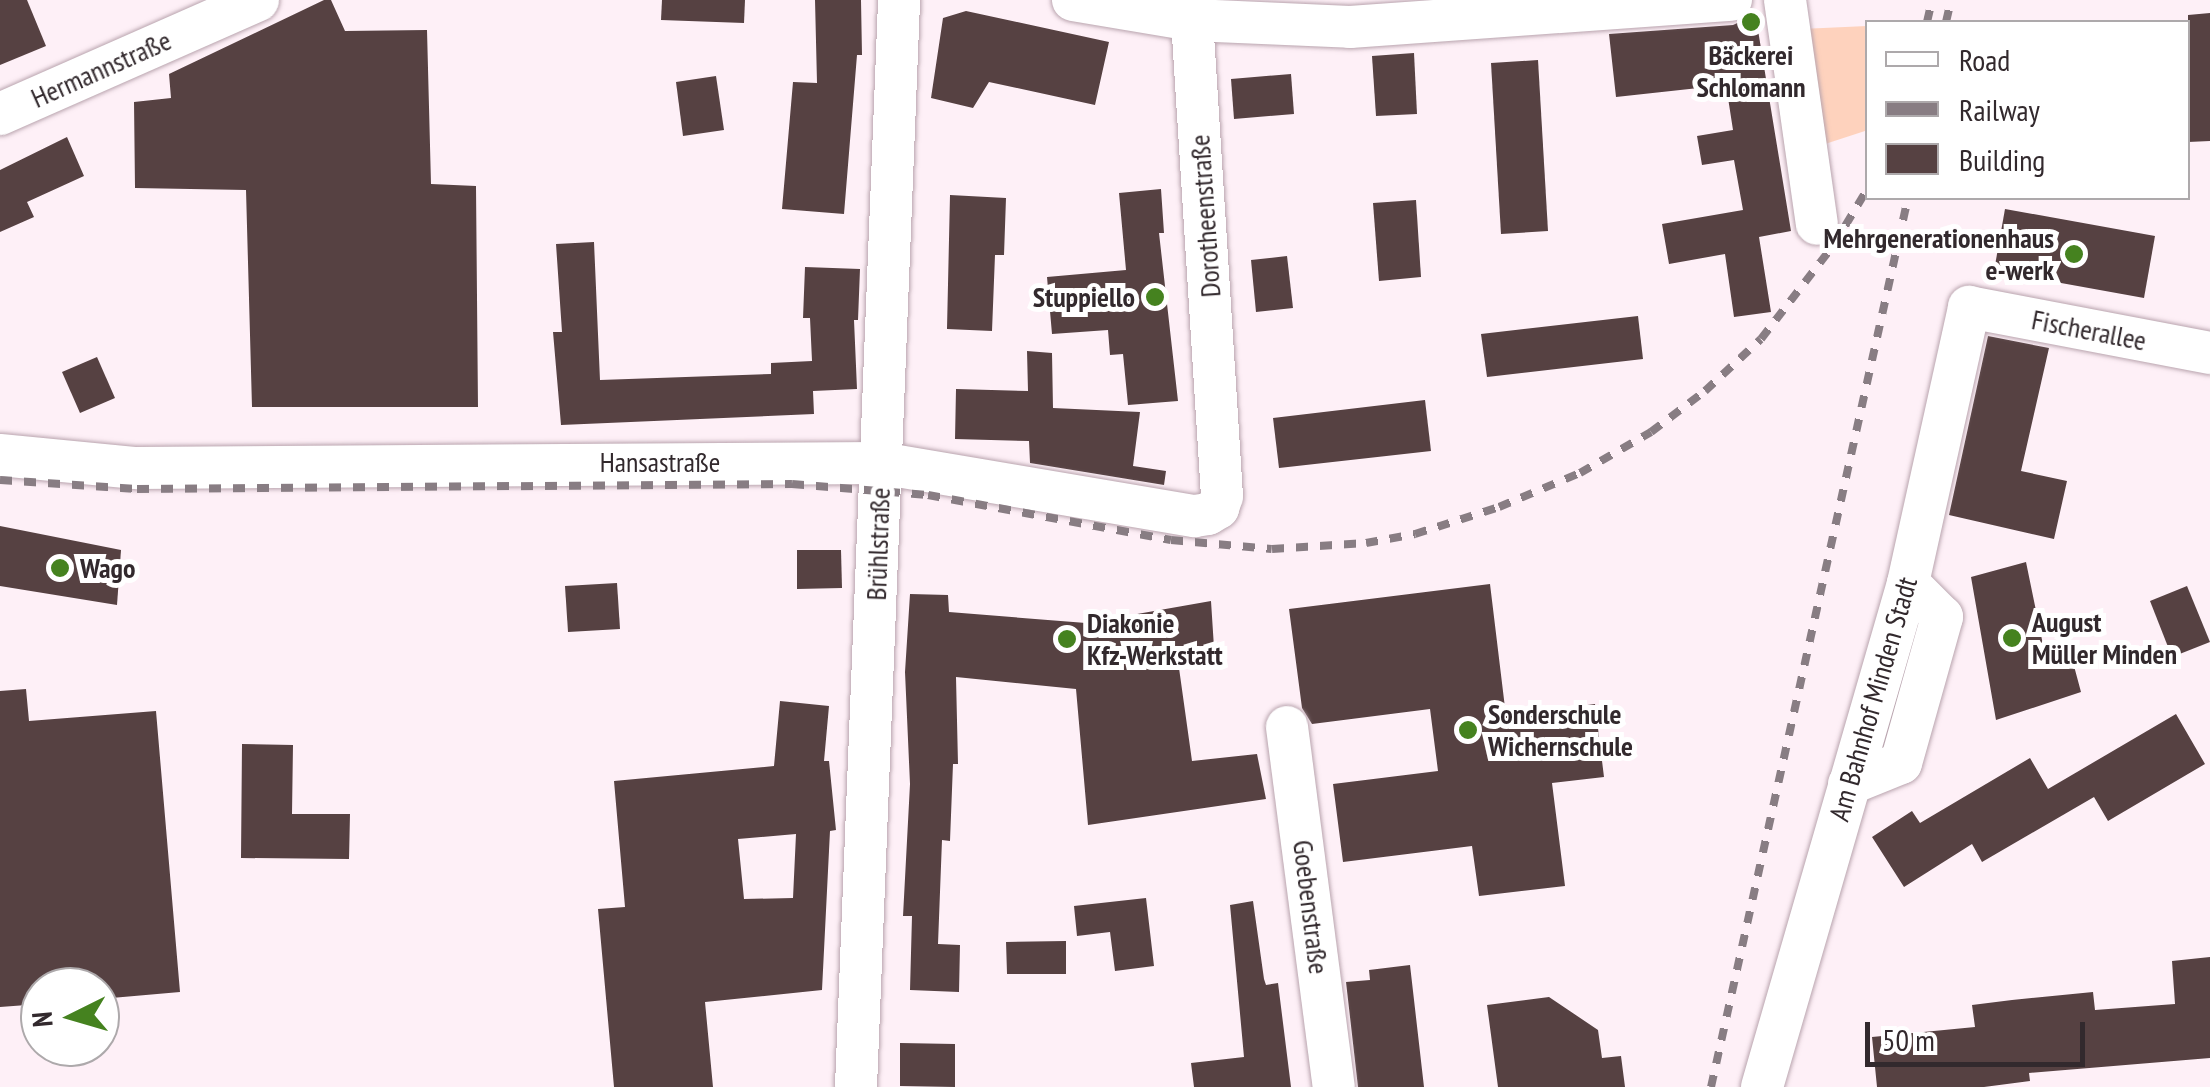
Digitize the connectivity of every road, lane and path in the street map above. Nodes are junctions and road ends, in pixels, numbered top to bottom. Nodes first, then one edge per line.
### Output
1 (258, 0) edge
2 (898, 0) edge
3 (1073, 0) edge
4 (1731, 0) edge
5 (1785, 0) edge
6 (1192, 20) junction
7 (0, 114) edge
8 (1817, 224) dead end
9 (1969, 307) joint
10 (2210, 352) edge
11 (1218, 413) joint
12 (0, 455) edge
13 (880, 463) junction
14 (1287, 727) dead end
15 (856, 1087) edge
16 (1334, 1087) edge
17 (1762, 1087) edge

1 - 7 street, Hermannstraße
2 - 13 street, Brühlstraße
3 - 6 street
4 - 6 street
5 - 8 street
6 - 11 street, Dorotheenstraße
9 - 10 street, Fischerallee
9 - 17 street, Am Bahnhof Minden Stadt
11 - 13 street, Hansastraße
12 - 13 street, Hansastraße
13 - 15 street, Brühlstraße
14 - 16 street, Goebenstraße

